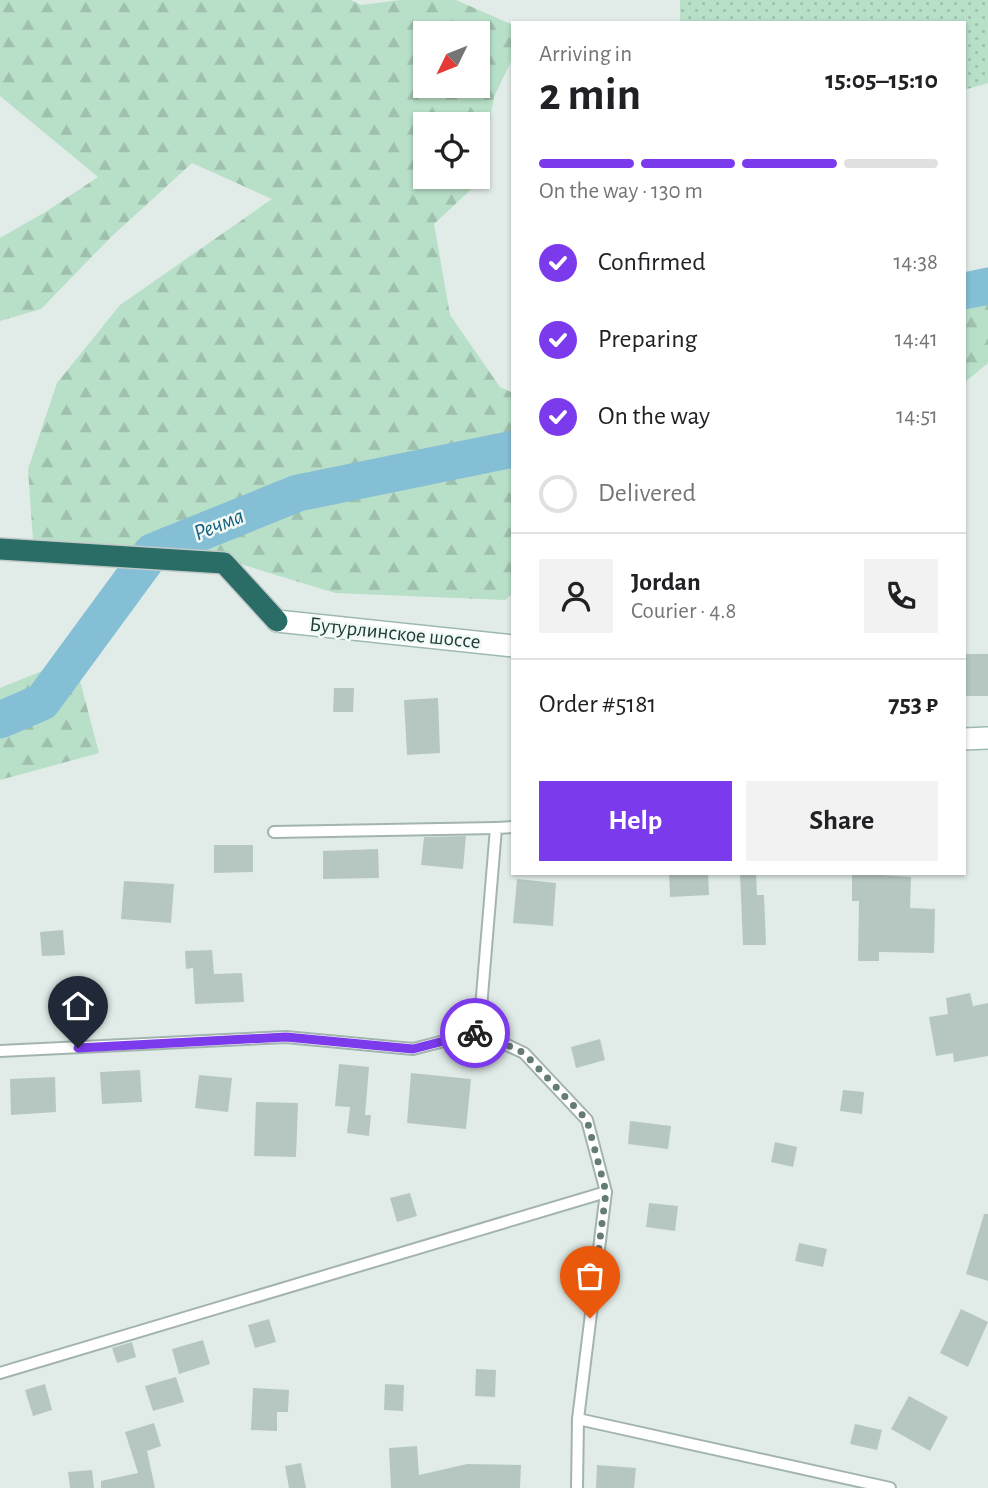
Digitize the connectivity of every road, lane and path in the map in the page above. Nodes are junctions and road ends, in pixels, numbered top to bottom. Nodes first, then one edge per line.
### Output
1 (0, 549) edge
2 (277, 621) joint
3 (511, 646) edge
4 (988, 738) edge
5 (966, 739) edge
6 (511, 827) edge
7 (496, 828) junction
8 (274, 832) dead end
9 (479, 1032) junction
10 (0, 1052) edge
11 (606, 1192) junction
12 (0, 1373) edge
13 (578, 1419) junction
14 (577, 1488) edge
15 (890, 1488) edge

1 - 2 highway
2 - 3 main road, Бутурлинское шоссе
4 - 5 main road
6 - 7 lane
7 - 8 lane
7 - 9 lane
9 - 10 lane
9 - 11 lane
11 - 12 lane
11 - 13 lane
13 - 14 lane
13 - 15 lane

